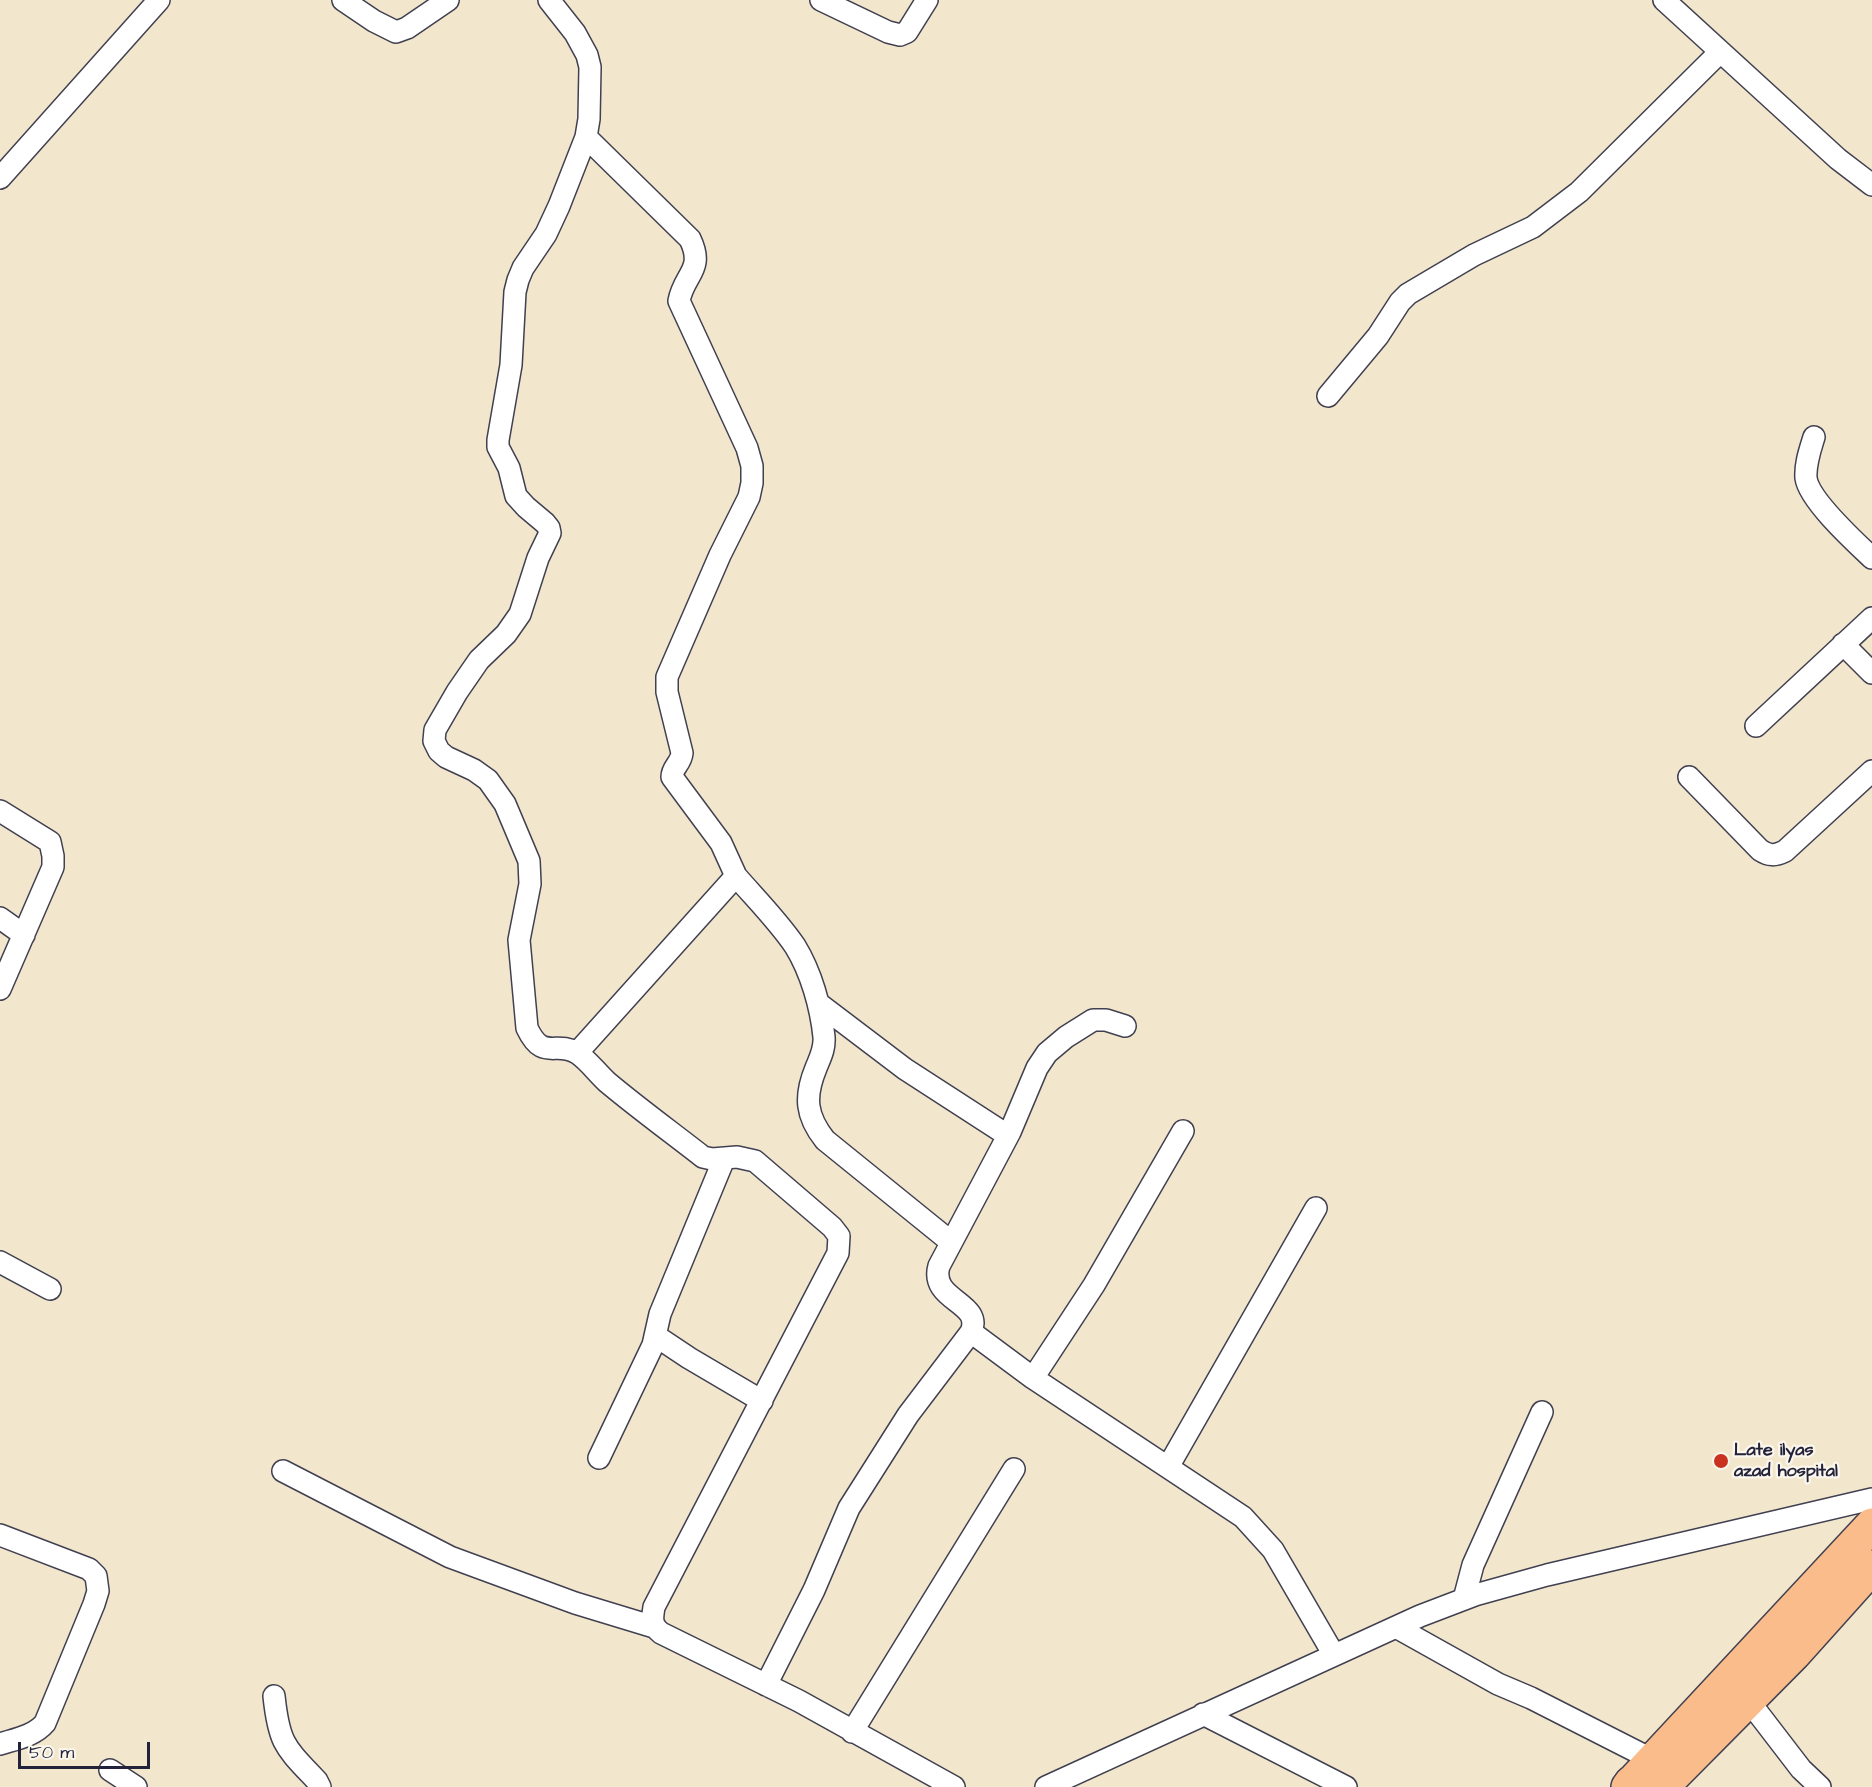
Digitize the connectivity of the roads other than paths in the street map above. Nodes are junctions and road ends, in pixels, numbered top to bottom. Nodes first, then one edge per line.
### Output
1 (159, 0) edge
2 (343, 0) edge
3 (448, 0) edge
4 (549, 0) edge
5 (821, 0) edge
6 (927, 0) edge
7 (1664, 0) edge
8 (1720, 52) junction
9 (586, 136) junction
10 (0, 178) edge
11 (1872, 186) edge
12 (1328, 396) dead end
13 (1814, 437) dead end
14 (1872, 558) edge
15 (1872, 618) edge
16 (1843, 644) junction
17 (1872, 673) edge
18 (1756, 726) dead end
19 (1872, 771) edge
20 (1689, 777) dead end
21 (0, 811) edge
22 (736, 876) junction
23 (0, 918) edge
24 (14, 946) edge
25 (0, 989) edge
26 (818, 1003) junction
27 (1125, 1026) dead end
28 (577, 1053) junction
29 (1183, 1131) dead end
30 (1007, 1135) junction
31 (723, 1158) junction
32 (1316, 1208) dead end
33 (951, 1242) junction
34 (0, 1262) edge
35 (50, 1289) dead end
36 (971, 1332) junction
37 (656, 1336) junction
38 (1033, 1378) junction
39 (762, 1401) junction
40 (1542, 1412) dead end
41 (599, 1458) dead end
42 (1168, 1467) junction
43 (1014, 1469) dead end
44 (284, 1471) dead end
45 (1872, 1499) edge
46 (1872, 1525) edge
47 (0, 1535) edge
48 (1872, 1567) edge
49 (1464, 1599) junction
50 (654, 1627) junction
51 (1396, 1627) junction
52 (1334, 1655) junction
53 (766, 1685) junction
54 (274, 1696) dead end
55 (1748, 1700) junction
56 (1203, 1714) junction
57 (852, 1732) junction
58 (0, 1744) edge
59 (110, 1770) dead end
60 (1642, 1781) edge
61 (136, 1787) edge
62 (320, 1787) edge
63 (954, 1787) edge
64 (1046, 1787) edge
65 (1346, 1787) edge
66 (1820, 1787) edge

1 - 10 street
2 - 3 street
4 - 9 street
5 - 6 street
7 - 8 street
8 - 11 street
8 - 12 street
9 - 22 street
9 - 28 street
13 - 14 street
15 - 16 street
16 - 17 street
16 - 18 street
19 - 20 street
21 - 24 street
22 - 26 street
22 - 28 street
23 - 24 street
24 - 25 street
26 - 30 street
26 - 33 street
27 - 30 street
28 - 31 street
29 - 38 street
30 - 33 street
31 - 37 street
31 - 39 street
32 - 42 street
33 - 36 street
34 - 35 street
36 - 38 street
36 - 53 street
37 - 39 street
37 - 41 street
38 - 42 street
39 - 50 street
40 - 49 street
42 - 52 street
43 - 57 street
44 - 50 street
45 - 49 street
46 - 60 main road
47 - 58 street
48 - 55 main road
49 - 51 street
50 - 53 street
51 - 52 street
51 - 60 street
52 - 56 street
53 - 57 street
54 - 62 street
55 - 60 main road
55 - 66 street
56 - 64 street
56 - 65 street
57 - 63 street
59 - 61 street

